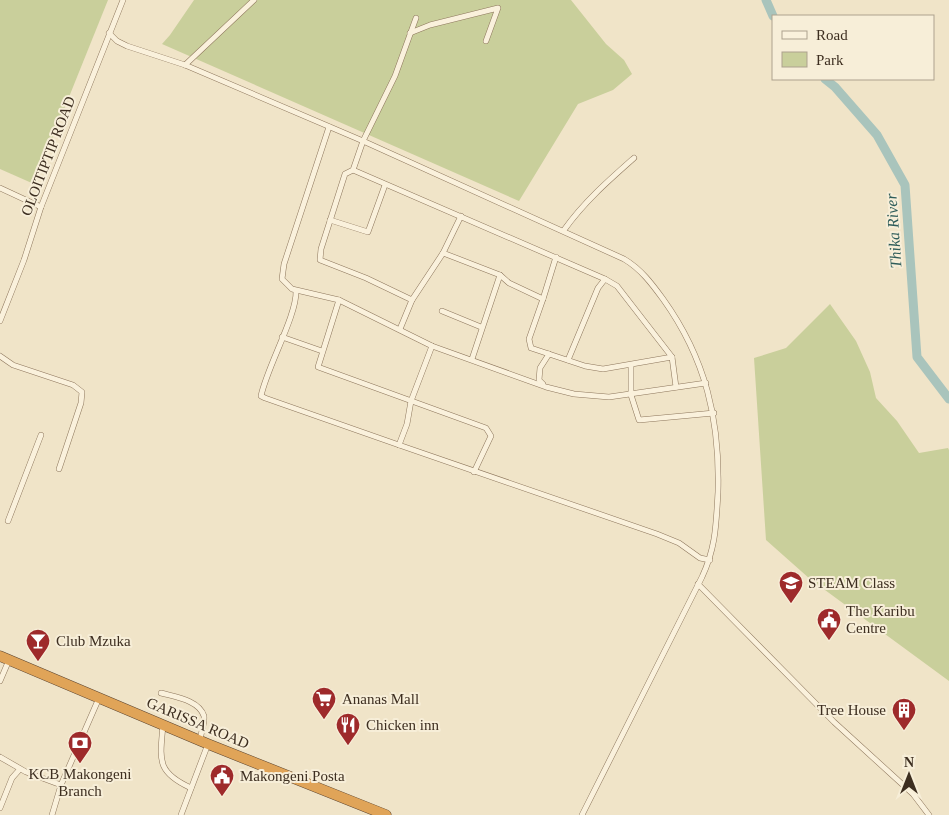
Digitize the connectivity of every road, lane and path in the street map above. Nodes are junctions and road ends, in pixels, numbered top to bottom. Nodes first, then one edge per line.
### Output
1 (122, 0) edge
2 (254, 0) edge
3 (416, 18) dead end
4 (109, 33) junction
5 (410, 33) junction
6 (486, 41) dead end
7 (185, 65) junction
8 (329, 127) junction
9 (363, 141) junction
10 (634, 158) dead end
11 (354, 170) junction
12 (385, 185) junction
13 (0, 188) edge
14 (41, 207) junction
15 (461, 216) junction
16 (330, 220) junction
17 (564, 230) junction
18 (443, 253) junction
19 (556, 257) junction
20 (500, 275) junction
21 (605, 279) junction
22 (296, 290) junction
23 (543, 299) junction
24 (339, 300) junction
25 (412, 300) junction
26 (442, 311) dead end
27 (0, 321) edge
28 (481, 327) junction
29 (400, 330) junction
30 (282, 337) junction
31 (432, 346) junction
32 (322, 351) junction
33 (549, 354) junction
34 (0, 356) edge
35 (672, 357) junction
36 (472, 359) junction
37 (568, 360) junction
38 (631, 366) junction
39 (706, 383) junction
40 (546, 387) junction
41 (676, 387) junction
42 (630, 395) junction
43 (411, 401) junction
44 (714, 413) junction
45 (41, 435) dead end
46 (399, 445) junction
47 (59, 469) dead end
48 (474, 472) junction
49 (8, 521) dead end
50 (710, 560) junction
51 (698, 584) junction
52 (4, 658) edge
53 (0, 681) edge
54 (162, 693) dead end
55 (99, 698) junction
56 (163, 725) junction
57 (204, 743) junction
58 (0, 757) edge
59 (20, 769) junction
60 (62, 785) junction
61 (192, 788) junction
62 (0, 808) edge
63 (52, 815) edge
64 (181, 815) edge
65 (386, 815) edge
66 (582, 815) edge
67 (929, 815) edge

1 - 4 street, OLOITIPTIP ROAD
2 - 7 street
3 - 5 street
4 - 7 street
4 - 14 street, OLOITIPTIP ROAD
5 - 6 street
5 - 9 street
7 - 8 street
8 - 9 street
8 - 22 street
9 - 11 street
9 - 17 street
10 - 17 street
11 - 12 street
11 - 16 street
12 - 15 street
12 - 16 street
13 - 14 street
14 - 27 street, OLOITIPTIP ROAD
15 - 18 street
15 - 19 street
16 - 25 street
17 - 39 street
18 - 20 street
18 - 25 street
19 - 21 street
19 - 23 street
20 - 23 street
20 - 28 street
21 - 35 street
21 - 37 street
22 - 24 street
22 - 30 street
23 - 33 street
24 - 29 street
24 - 32 street
25 - 29 street
26 - 28 street
28 - 36 street
29 - 31 street
30 - 32 street
30 - 46 street
31 - 36 street
31 - 43 street
32 - 43 street
33 - 37 street
33 - 40 street
34 - 47 street
35 - 38 street
35 - 41 street
36 - 40 street
37 - 38 street
38 - 42 street
39 - 41 street
39 - 44 street
40 - 42 street
41 - 42 street
42 - 44 street
43 - 46 street
43 - 48 street
44 - 50 street
45 - 49 street
46 - 48 street
48 - 50 street
50 - 51 street
51 - 66 street
51 - 67 street
52 - 53 street
52 - 55 highway, GARISSA ROAD
54 - 57 street
55 - 56 highway, GARISSA ROAD
55 - 60 street
56 - 57 highway, GARISSA ROAD
56 - 61 street
57 - 61 street
57 - 65 highway, GARISSA ROAD
58 - 59 street
59 - 60 street
59 - 62 street
60 - 63 street
61 - 64 street

